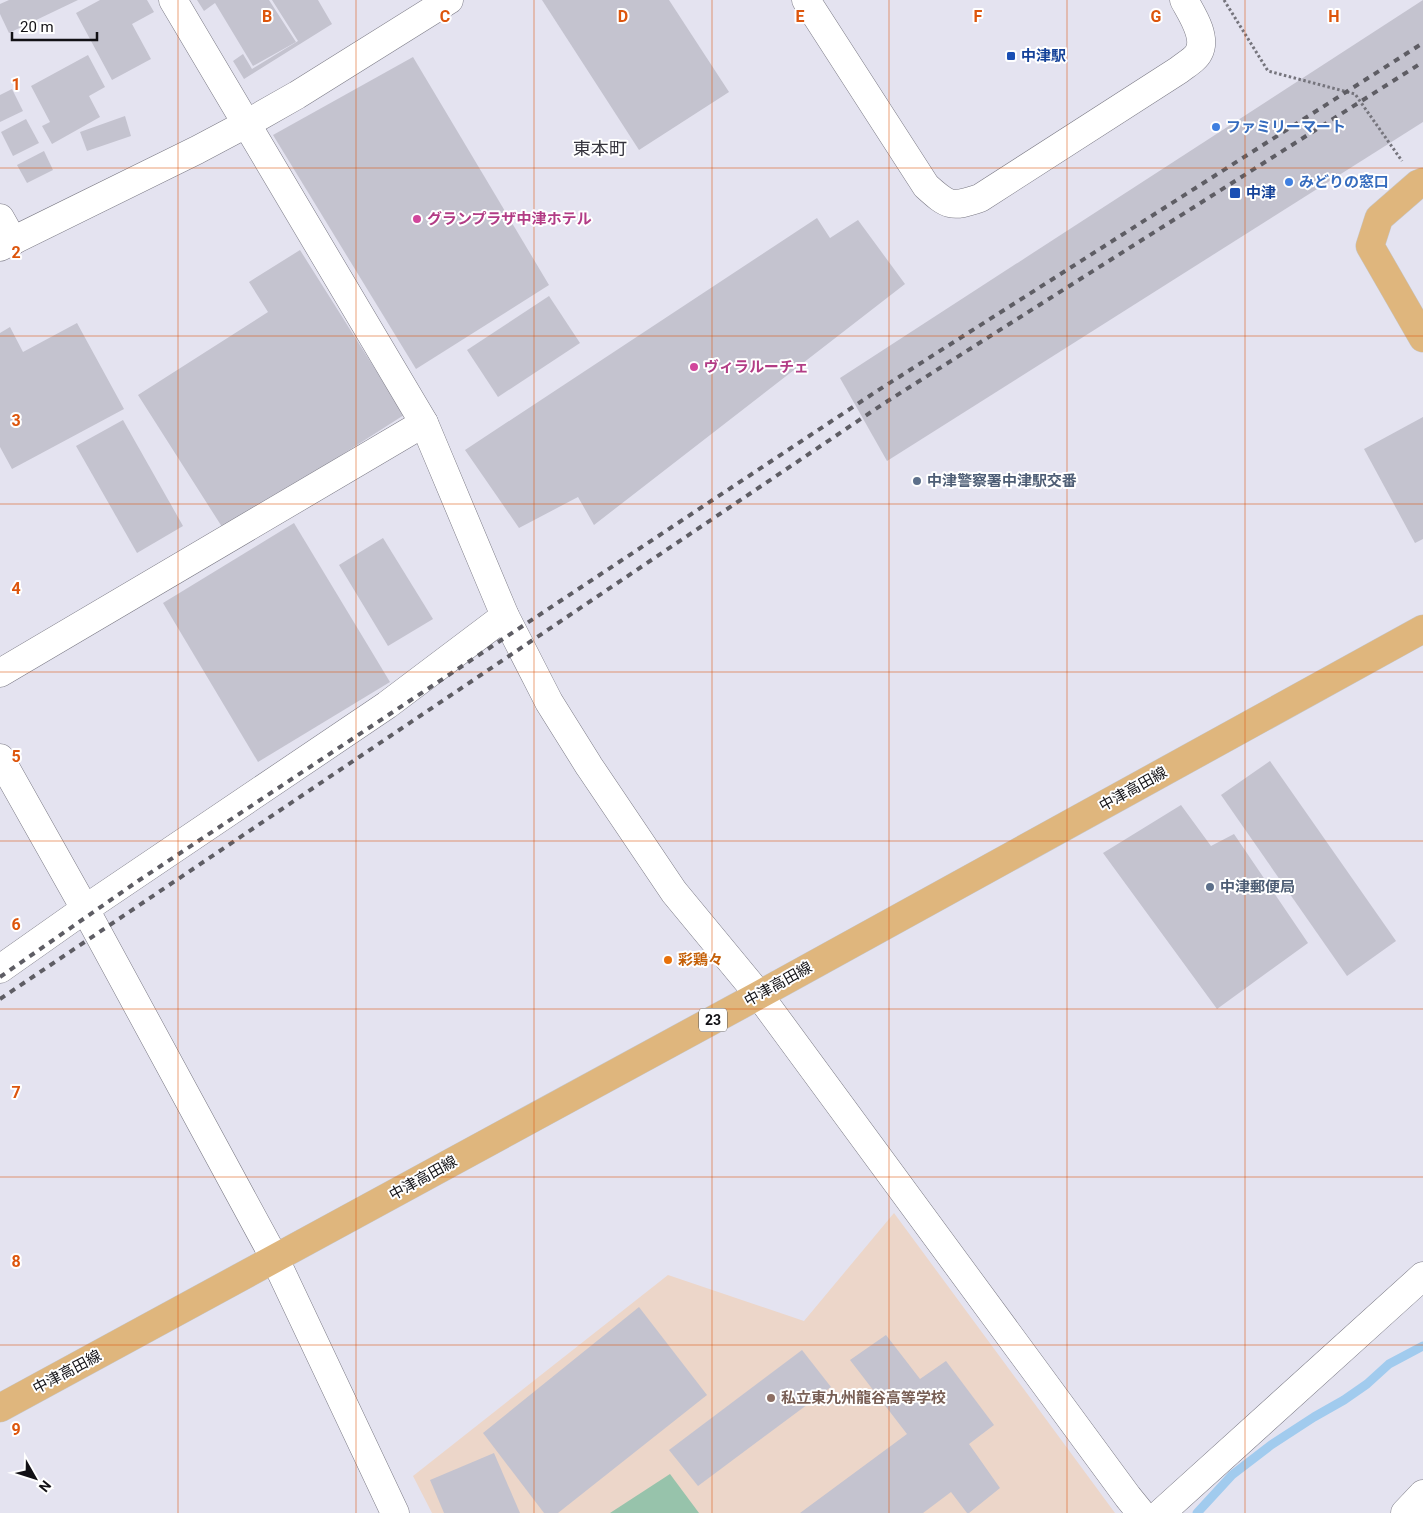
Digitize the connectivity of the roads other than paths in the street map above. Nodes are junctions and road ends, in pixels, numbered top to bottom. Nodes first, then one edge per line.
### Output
1 (173, 0) edge
2 (449, 0) edge
3 (806, 0) edge
4 (1184, 0) edge
5 (246, 124) junction
6 (1420, 183) edge
7 (4, 235) edge
8 (1423, 338) edge
9 (424, 423) junction
10 (505, 616) junction
11 (1423, 629) edge
12 (0, 673) edge
13 (0, 758) edge
14 (85, 909) junction
15 (0, 969) edge
16 (759, 995) junction
17 (275, 1259) junction
18 (1423, 1276) edge
19 (0, 1408) edge
20 (1423, 1494) edge
21 (394, 1513) edge
22 (1141, 1513) edge
23 (1161, 1513) edge
24 (1406, 1513) edge

1 - 5 street
2 - 5 street
3 - 4 street
5 - 7 street
5 - 9 street
6 - 8 main road
9 - 10 street
9 - 12 street
10 - 14 street
10 - 16 street
11 - 16 main road, 中津高田線 / 23
13 - 14 street
14 - 15 street
14 - 17 street
16 - 17 main road, 中津高田線 / 23
16 - 22 street
17 - 19 main road, 中津高田線 / 23
17 - 21 street
18 - 23 street
20 - 24 street

